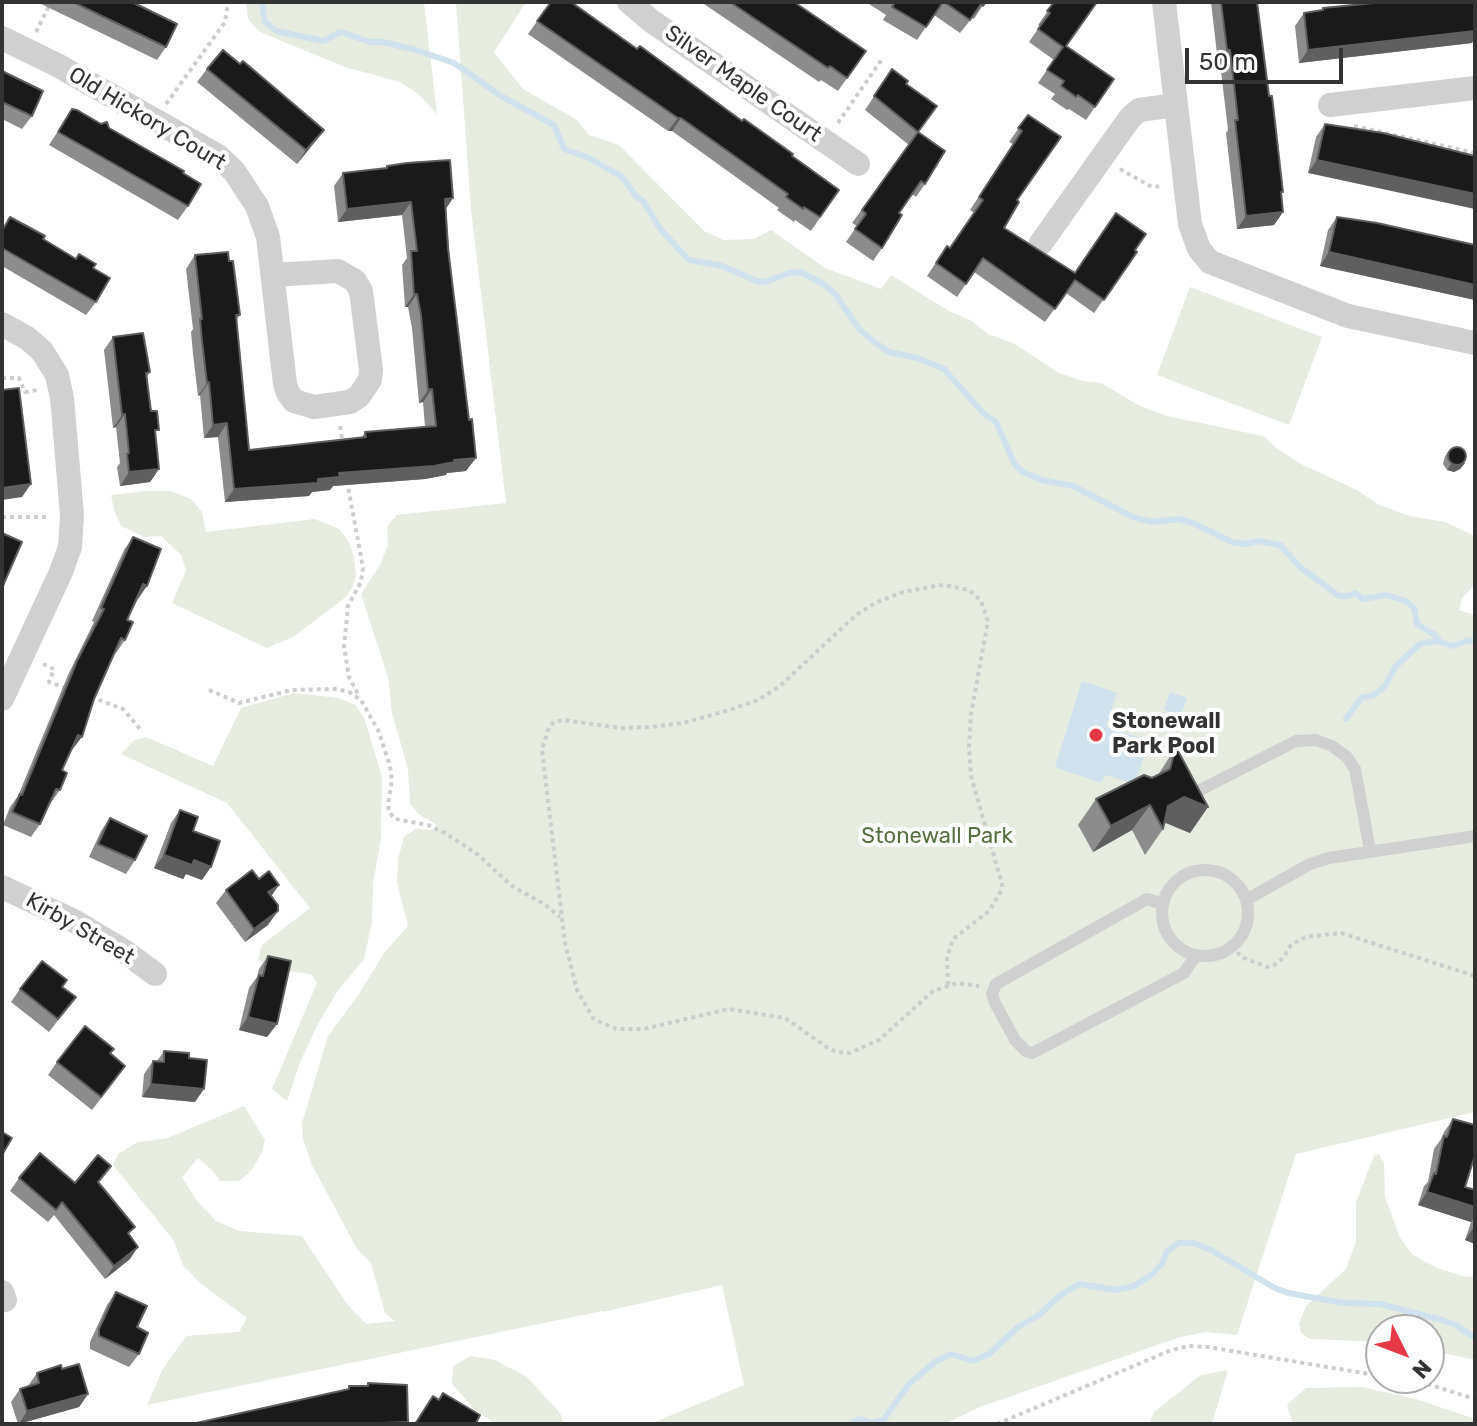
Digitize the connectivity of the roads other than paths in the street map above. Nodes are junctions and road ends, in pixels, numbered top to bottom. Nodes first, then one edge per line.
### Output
1 (629, 2) edge
2 (1164, 2) edge
3 (2, 38) edge
4 (1475, 88) edge
5 (1176, 105) junction
6 (1338, 115) road end
7 (858, 164) dead end
8 (1041, 243) dead end
9 (273, 275) junction
10 (2, 324) edge
11 (1475, 343) edge
12 (2, 699) edge
13 (1196, 792) edge
14 (1475, 836) edge
15 (1370, 850) junction
16 (2, 887) edge
17 (1246, 900) junction
18 (1163, 904) junction
19 (1196, 955) junction
20 (155, 974) dead end

1 - 7 street, Silver Maple Court
2 - 5 street
3 - 9 street, Old Hickory Court
4 - 6 street
5 - 8 street
5 - 11 street
9 - 9 street, Old Hickory Court
10 - 12 street
13 - 15 lane
14 - 15 lane
15 - 17 lane
16 - 20 street, Kirby Street
17 - 18 lane
17 - 19 lane
18 - 19 lane
18 - 19 lane

